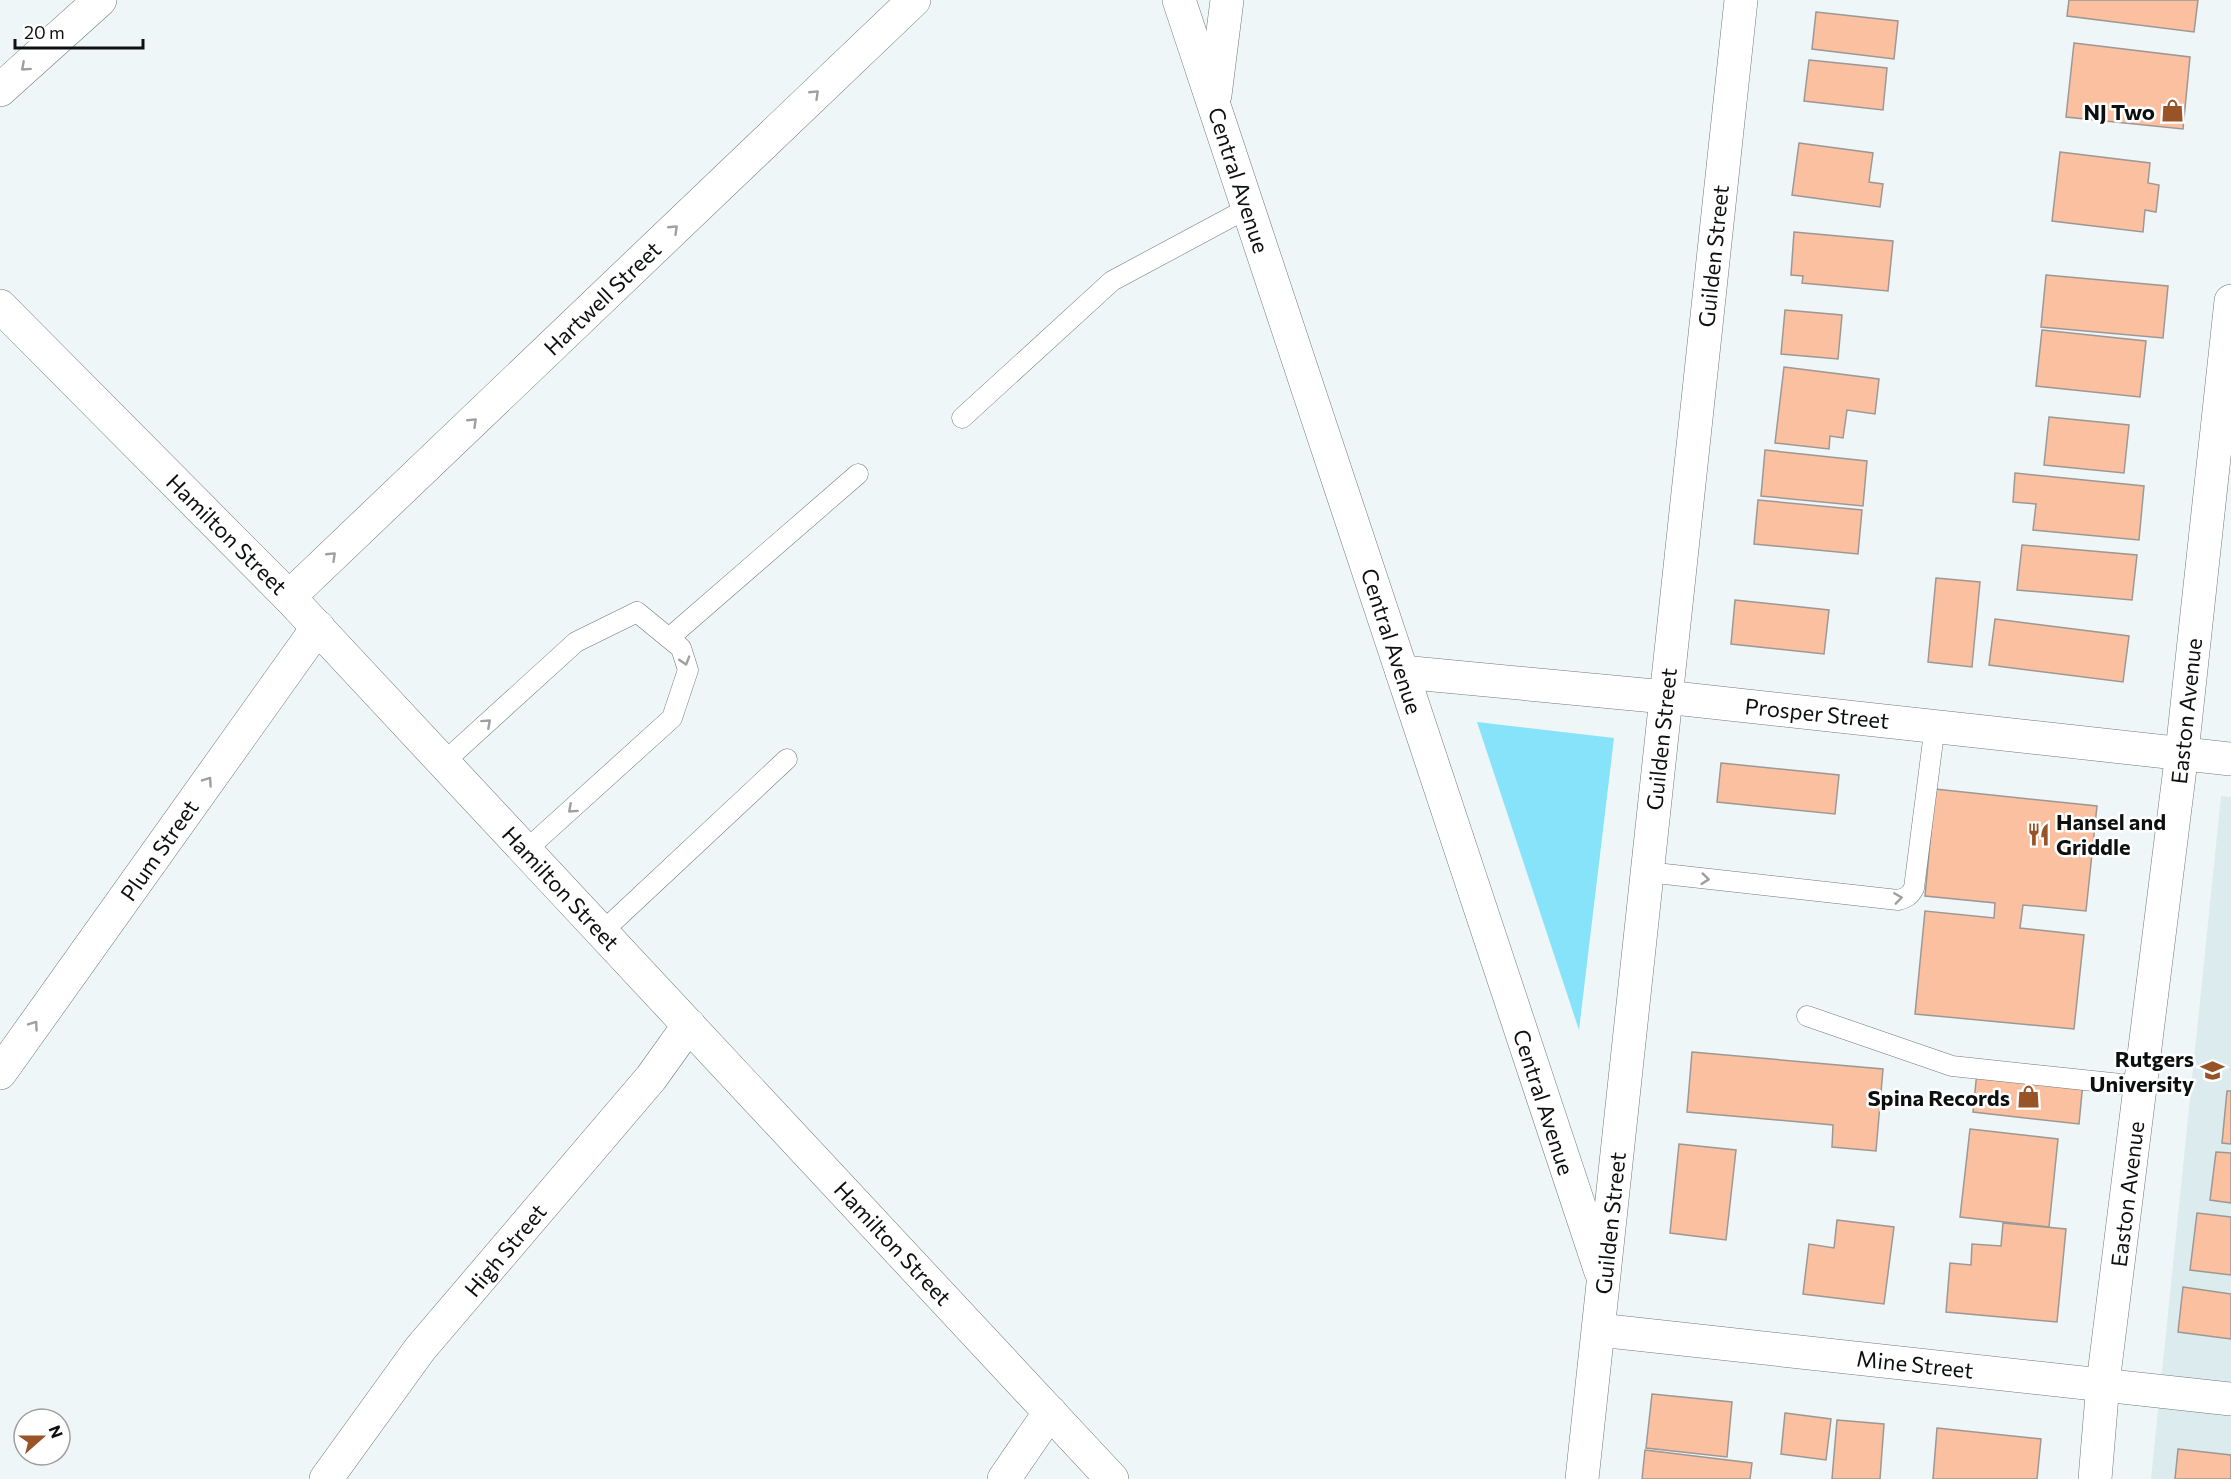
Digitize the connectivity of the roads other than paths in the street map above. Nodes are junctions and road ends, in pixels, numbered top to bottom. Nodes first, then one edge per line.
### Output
1 (100, 0) edge
2 (914, 0) edge
3 (1179, 0) edge
4 (1227, 0) edge
5 (1741, 0) edge
6 (0, 90) edge
7 (1214, 106) junction
8 (1248, 208) junction
9 (2231, 301) edge
10 (0, 306) edge
11 (962, 418) dead end
12 (858, 474) dead end
13 (290, 597) junction
14 (318, 627) junction
15 (669, 638) junction
16 (1402, 672) junction
17 (1665, 697) junction
18 (1935, 725) junction
19 (2182, 752) junction
20 (787, 759) dead end
21 (2231, 759) edge
22 (444, 762) junction
23 (526, 850) junction
24 (1647, 872) junction
25 (602, 932) junction
26 (1807, 1016) dead end
27 (689, 1025) junction
28 (0, 1073) edge
29 (2140, 1086) junction
30 (1604, 1282) junction
31 (1599, 1330) junction
32 (2103, 1383) junction
33 (2231, 1399) edge
34 (1050, 1412) junction
35 (326, 1479) edge
36 (1004, 1479) edge
37 (1112, 1479) edge
38 (1582, 1479) edge
39 (2095, 1479) edge

1 -> 6 street
13 -> 2 street, Hartwell Street
3 - 7 street, Central Avenue
4 - 7 street
5 - 17 street, Guilden Street
7 - 8 street, Central Avenue
8 - 11 lane
8 - 16 street, Central Avenue
9 - 19 street, Easton Avenue
10 - 13 street, Hamilton Street
12 - 15 lane
13 - 14 street, Hamilton Street
14 - 22 street, Hamilton Street
28 -> 14 street, Plum Street
22 -> 15 lane
15 -> 23 lane
16 - 17 street, Prosper Street
16 - 30 street, Central Avenue
17 - 18 street, Prosper Street
17 - 24 street, Guilden Street
18 - 19 street, Prosper Street
24 -> 18 lane
19 - 21 street, Prosper Street
19 - 29 street, Easton Avenue
20 - 25 lane
22 - 23 street, Hamilton Street
23 - 25 street, Hamilton Street
24 - 30 street, Guilden Street
25 - 27 street, Hamilton Street
26 - 29 lane
27 - 34 street, Hamilton Street
27 - 35 street, High Street
29 - 32 street, Easton Avenue
30 - 31 street, Guilden Street
31 - 32 street, Mine Street
31 - 38 street, Guilden Street
32 - 33 street, Mine Street
32 - 39 street, Easton Avenue
34 - 36 street
34 - 37 street, Hamilton Street

